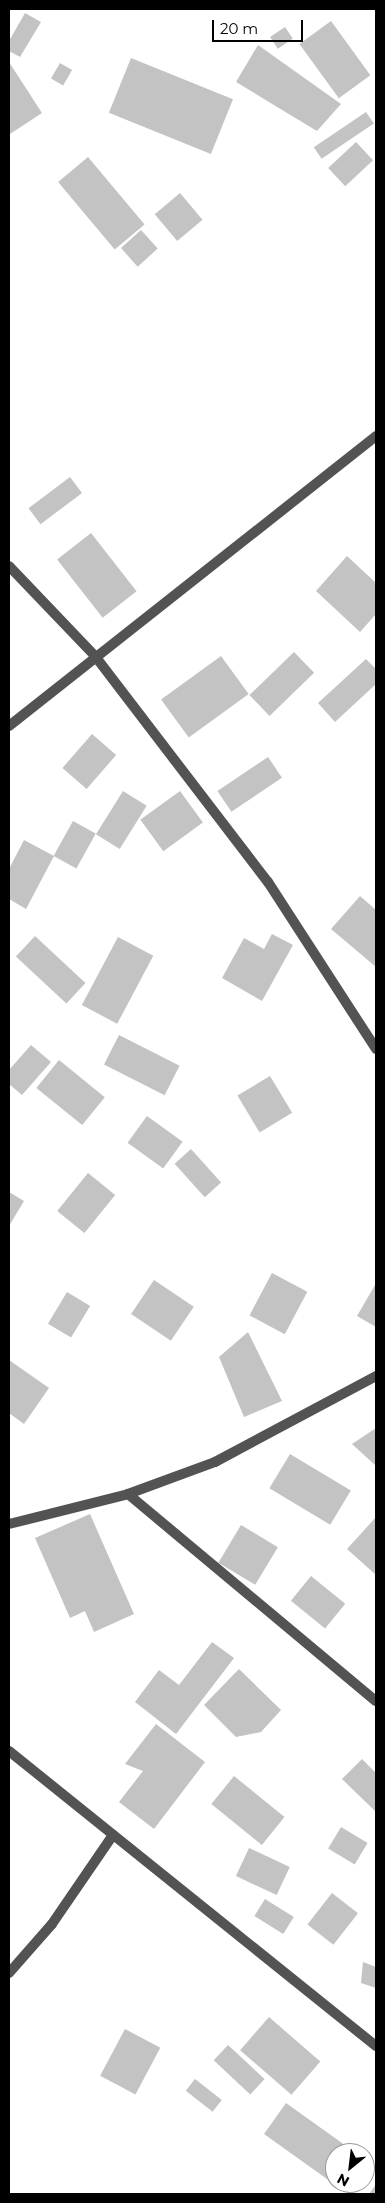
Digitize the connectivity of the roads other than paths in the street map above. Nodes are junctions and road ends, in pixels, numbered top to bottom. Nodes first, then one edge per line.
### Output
1 (376, 436) edge
2 (9, 566) edge
3 (95, 656) junction
4 (9, 726) edge
5 (376, 1049) edge
6 (376, 1376) edge
7 (128, 1494) junction
8 (9, 1524) edge
9 (376, 1701) edge
10 (9, 1751) edge
11 (113, 1835) junction
12 (9, 1973) edge
13 (376, 2046) edge

1 - 3 street
2 - 3 street
3 - 4 street
3 - 5 street
6 - 7 street
7 - 8 street
7 - 9 street
10 - 11 street
11 - 12 street
11 - 13 street

